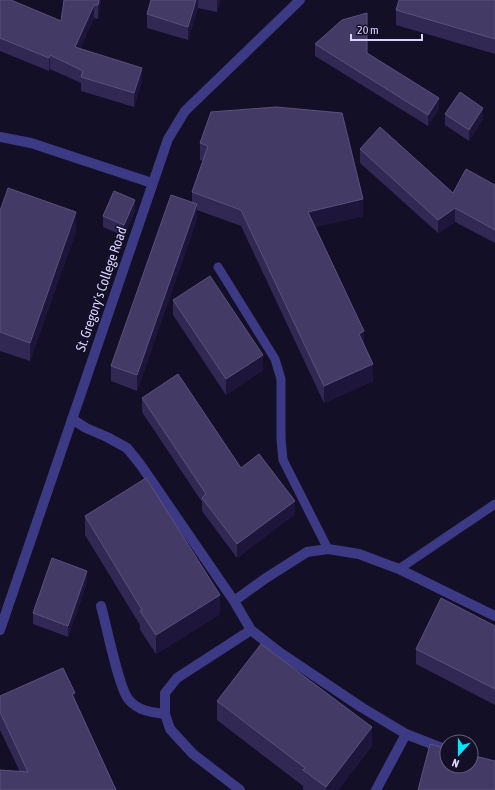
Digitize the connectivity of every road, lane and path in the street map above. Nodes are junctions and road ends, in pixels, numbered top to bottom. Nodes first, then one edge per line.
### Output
1 (300, 0) edge
2 (0, 137) edge
3 (152, 184) junction
4 (218, 267) dead end
5 (72, 419) junction
6 (495, 504) edge
7 (328, 548) junction
8 (399, 569) junction
9 (234, 601) junction
10 (101, 606) dead end
11 (495, 616) edge
12 (0, 630) edge
13 (251, 630) junction
14 (165, 714) junction
15 (406, 734) junction
16 (439, 747) edge
17 (240, 790) edge
18 (376, 790) edge

1 - 3 street, St. Gregory's College Road
2 - 3 street
3 - 5 street, St. Gregory's College Road
4 - 7 lane
5 - 9 street
5 - 12 street, St. Gregory's College Road
6 - 8 lane
7 - 8 street
7 - 9 street
8 - 11 street
9 - 13 street
10 - 14 street
13 - 14 street
13 - 15 street
14 - 17 street
15 - 16 street
15 - 18 street

